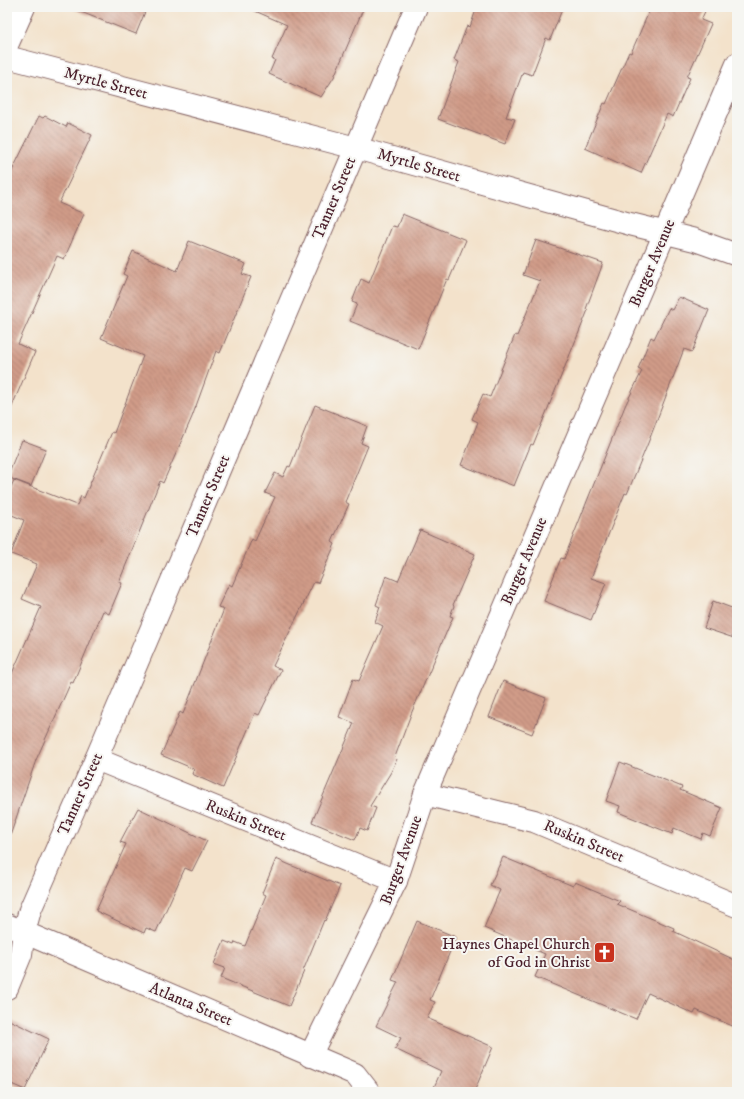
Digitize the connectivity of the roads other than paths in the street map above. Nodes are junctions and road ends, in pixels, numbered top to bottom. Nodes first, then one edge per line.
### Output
1 (24, 7) edge
2 (416, 7) edge
3 (7, 45) edge
4 (7, 57) edge
5 (737, 64) edge
6 (356, 148) junction
7 (665, 232) junction
8 (737, 255) edge
9 (96, 759) junction
10 (425, 794) junction
11 (396, 881) junction
12 (736, 904) edge
13 (16, 928) edge
14 (7, 988) edge
15 (310, 1056) junction
16 (369, 1092) edge

1 - 3 street
2 - 6 street, Tanner Street
4 - 6 street, Myrtle Street
5 - 7 street, Burger Avenue
6 - 7 street, Myrtle Street
6 - 9 street, Tanner Street
7 - 8 street, Myrtle Street
7 - 10 street, Burger Avenue
9 - 11 street, Ruskin Street
9 - 13 street, Tanner Street
10 - 11 street, Burger Avenue
10 - 12 street, Ruskin Street
11 - 15 street, Burger Avenue
13 - 14 street, Tanner Street
13 - 15 street, Atlanta Street
15 - 16 street, Atlanta Street

